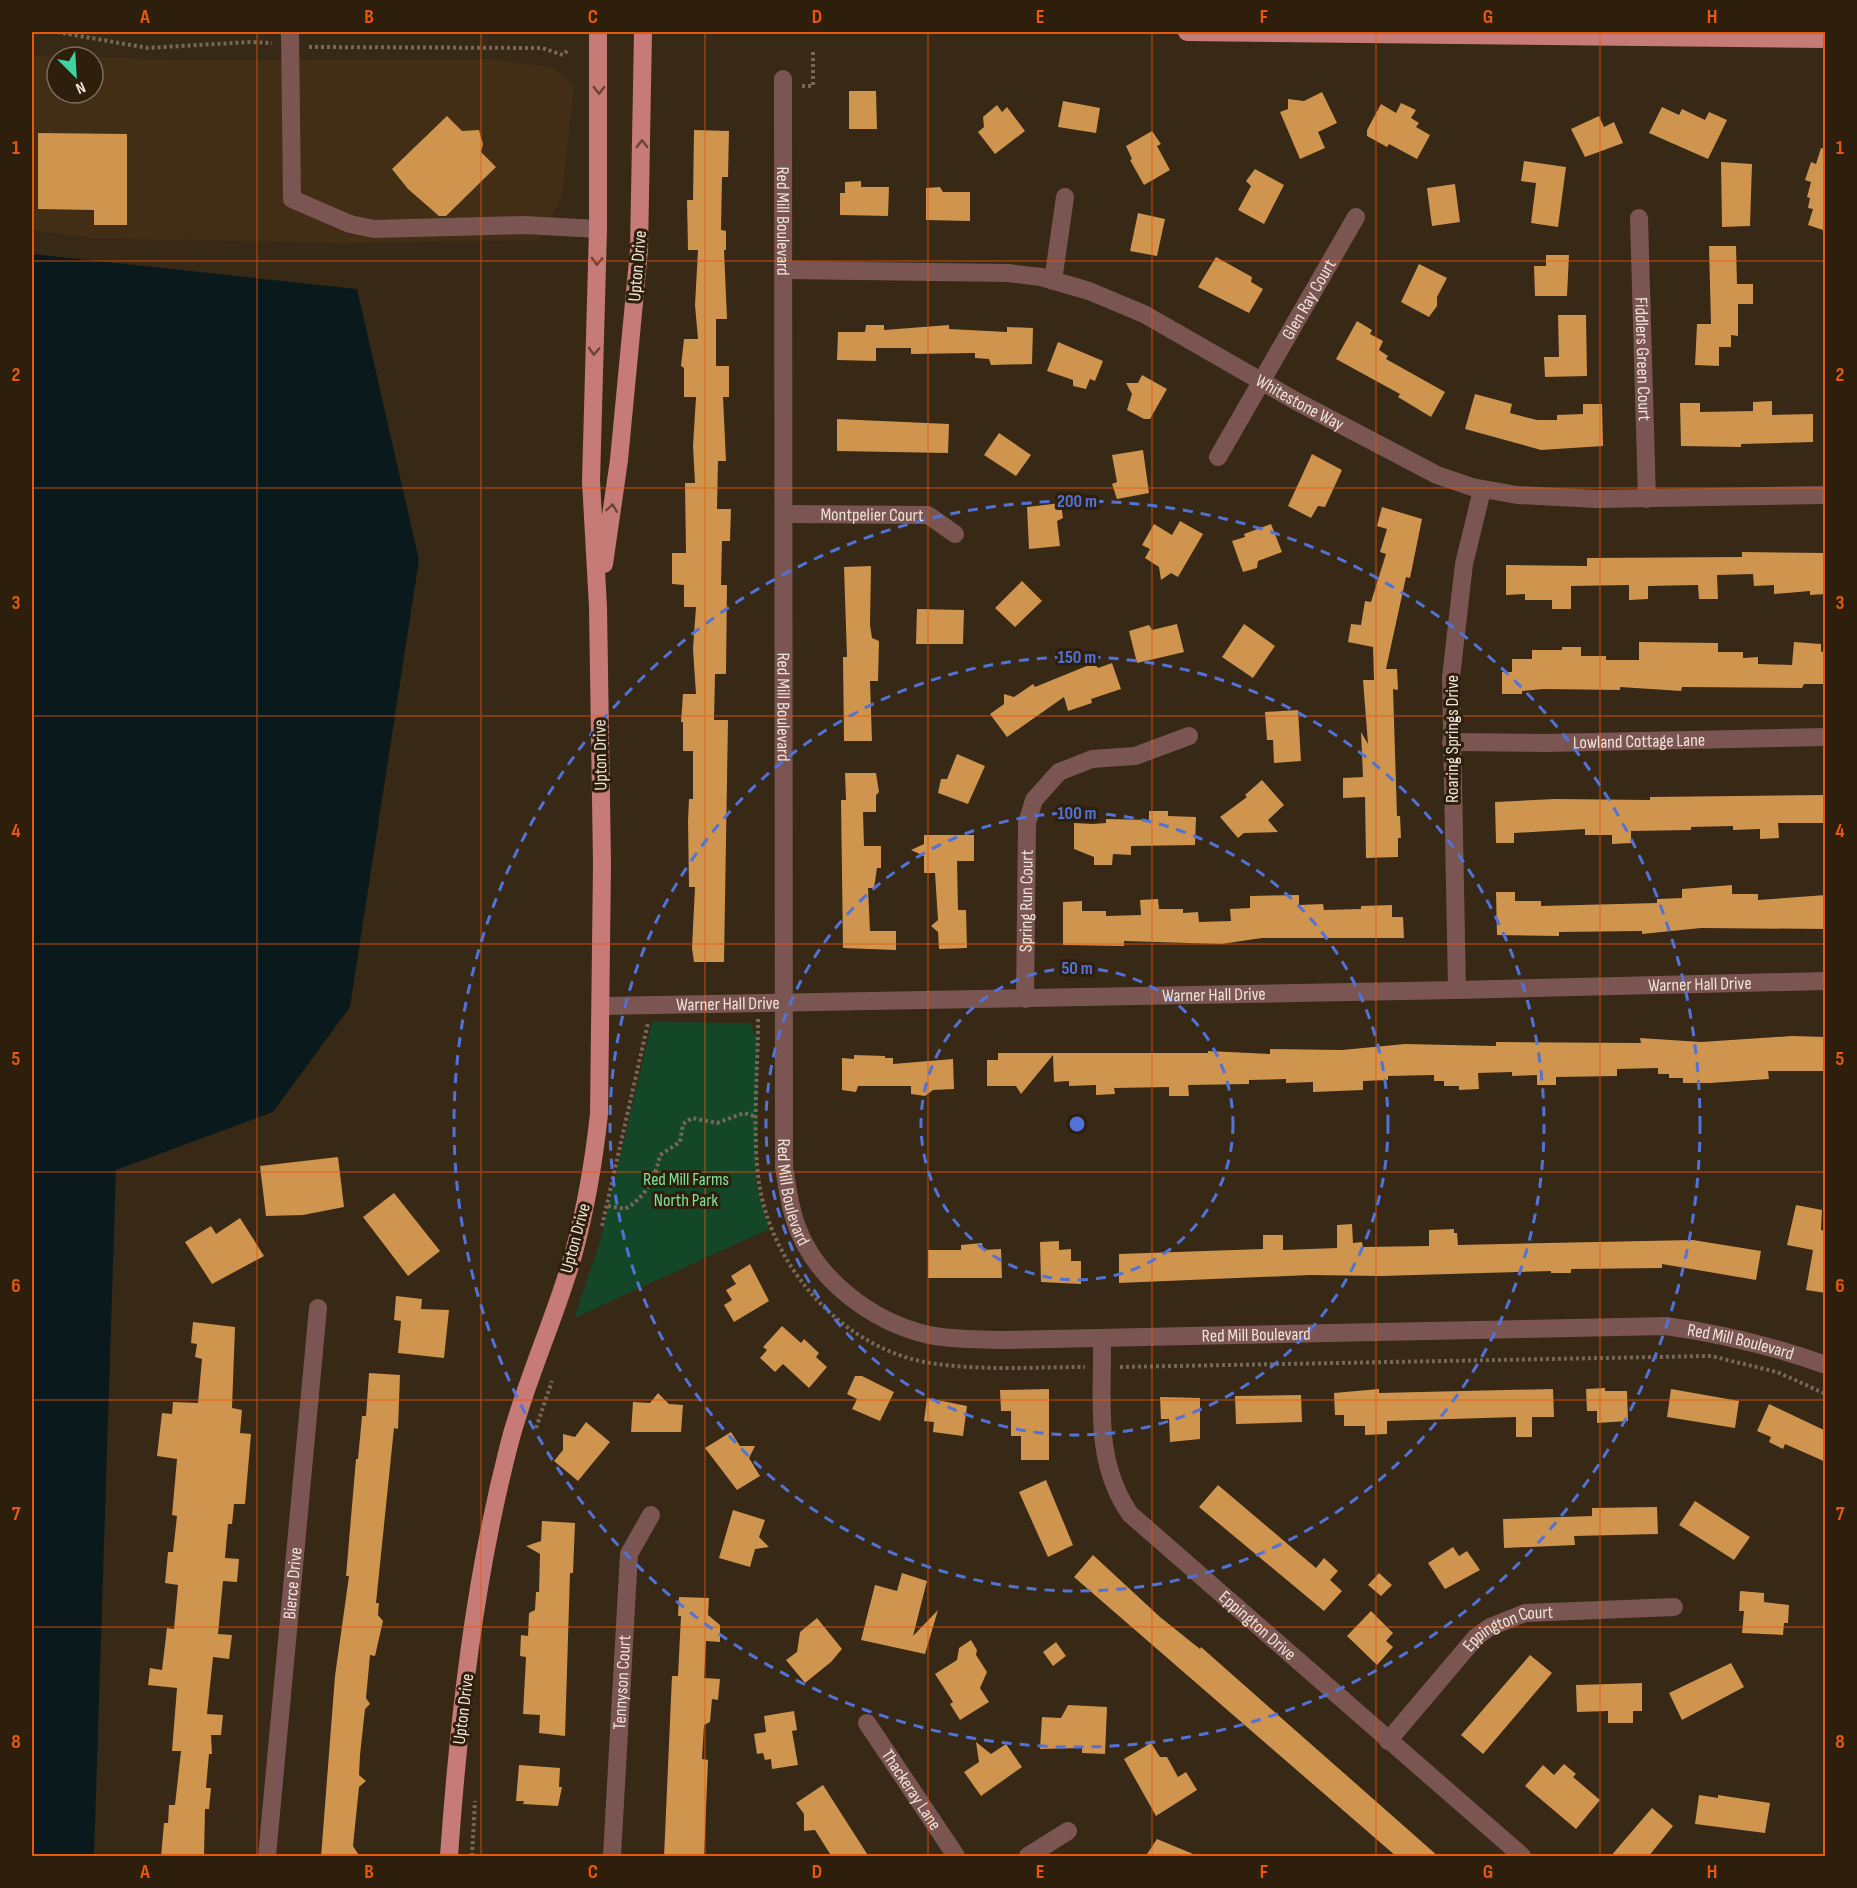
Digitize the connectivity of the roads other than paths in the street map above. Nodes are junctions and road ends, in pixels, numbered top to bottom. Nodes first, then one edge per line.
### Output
1 (598, 32) edge
2 (643, 32) edge
3 (1187, 32) edge
4 (1462, 33) edge
5 (1502, 33) edge
6 (290, 38) edge
7 (1826, 39) edge
8 (783, 82) road end
9 (1065, 197) dead end
10 (1356, 217) dead end
11 (1640, 218) dead end
12 (598, 229) junction
13 (784, 270) junction
14 (1053, 280) junction
15 (1263, 382) junction
16 (1218, 457) dead end
17 (1482, 490) junction
18 (1826, 495) edge
19 (1647, 500) junction
20 (784, 514) junction
21 (955, 534) dead end
22 (597, 607) junction
23 (1189, 736) dead end
24 (1826, 737) edge
25 (1451, 742) junction
26 (1826, 981) edge
27 (1457, 990) junction
28 (1025, 999) junction
29 (783, 1004) junction
30 (602, 1006) junction
31 (318, 1308) dead end
32 (1102, 1338) junction
33 (1826, 1365) edge
34 (651, 1515) dead end
35 (1674, 1607) dead end
36 (867, 1723) dead end
37 (1388, 1742) junction
38 (1068, 1831) dead end
39 (267, 1857) edge
40 (449, 1857) edge
41 (612, 1857) edge
42 (956, 1857) edge
43 (1028, 1857) edge
44 (1522, 1857) edge

1 -> 12 main road, Upton Drive
22 -> 2 main road, Upton Drive
3 - 4 main road
4 - 5 main road
5 - 7 main road
6 - 12 street
8 - 13 street, Red Mill Boulevard
9 - 14 street
10 - 15 street, Glen Ray Court
11 - 19 street, Fiddlers Green Court
12 -> 22 main road, Upton Drive
13 - 14 street, Whitestone Way
13 - 20 street, Red Mill Boulevard
14 - 15 street, Whitestone Way
15 - 16 street, Glen Ray Court
15 - 17 street, Whitestone Way
17 - 19 street, Whitestone Way
17 - 25 street, Roaring Springs Drive
18 - 19 street, Whitestone Way
20 - 21 street, Montpelier Court
20 - 29 street, Red Mill Boulevard
22 - 30 main road, Upton Drive
23 - 28 street, Spring Run Court
24 - 25 street, Lowland Cottage Lane
25 - 27 street, Roaring Springs Drive
26 - 27 street, Warner Hall Drive
27 - 28 street, Warner Hall Drive
28 - 29 street, Warner Hall Drive
29 - 30 street, Warner Hall Drive
29 - 32 street, Red Mill Boulevard
30 - 40 main road, Upton Drive
31 - 39 street, Bierce Drive
32 - 33 street, Red Mill Boulevard
32 - 37 street, Eppington Drive
34 - 41 street, Tennyson Court
35 - 37 street, Eppington Court
36 - 42 street, Thackeray Lane
37 - 44 street, Eppington Drive
38 - 43 street

